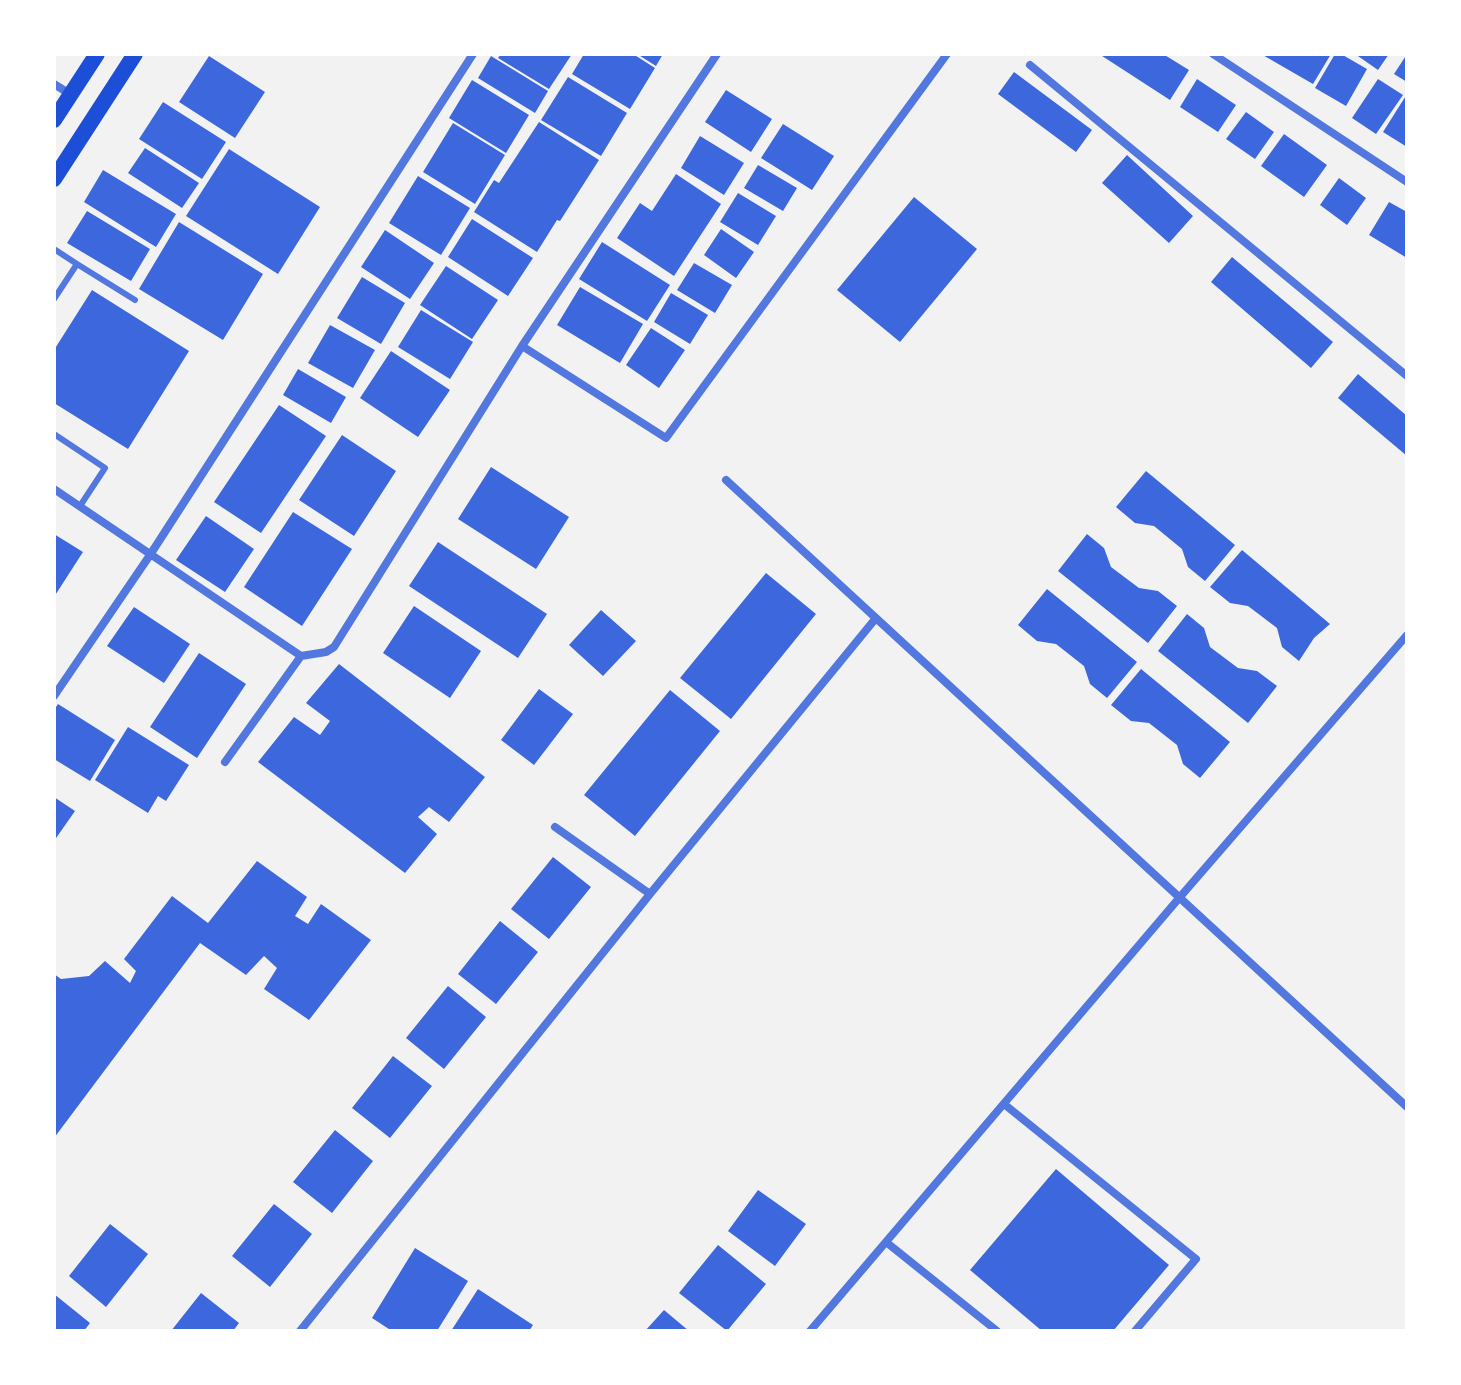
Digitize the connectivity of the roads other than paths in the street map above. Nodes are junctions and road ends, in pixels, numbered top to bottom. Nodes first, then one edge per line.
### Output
1 (97, 54) edge
2 (135, 54) edge
3 (473, 54) edge
4 (717, 54) edge
5 (947, 54) edge
6 (1213, 54) edge
7 (1030, 65) dead end
8 (54, 84) edge
9 (71, 94) junction
10 (54, 120) edge
11 (54, 179) edge
12 (1407, 182) edge
13 (54, 249) edge
14 (77, 264) junction
15 (54, 299) edge
16 (135, 300) dead end
17 (522, 346) junction
18 (1407, 376) edge
19 (54, 434) edge
20 (726, 480) dead end
21 (54, 489) edge
22 (80, 506) junction
23 (150, 555) junction
24 (876, 618) junction
25 (1407, 635) edge
26 (301, 656) junction
27 (54, 696) edge
28 (225, 762) dead end
29 (555, 827) dead end
30 (650, 894) junction
31 (1180, 897) junction
32 (1004, 1104) junction
33 (1407, 1107) edge
34 (886, 1242) junction
35 (300, 1331) edge
36 (810, 1331) edge
37 (997, 1331) edge
38 (1135, 1331) edge

1 - 9 main road
2 - 11 main road
3 - 23 street
4 - 17 street
5 - 17 street
6 - 12 street
7 - 18 street
8 - 9 street
9 - 10 main road
13 - 14 lane
14 - 15 lane
14 - 16 lane
17 - 26 street
19 - 22 lane
20 - 24 street
21 - 22 street
22 - 23 street
23 - 26 street
23 - 27 street
24 - 30 street
24 - 31 street
25 - 31 street
26 - 28 street
29 - 30 street
30 - 35 street
31 - 32 street
31 - 33 street
32 - 34 street
32 - 38 street
34 - 36 street
34 - 37 street

